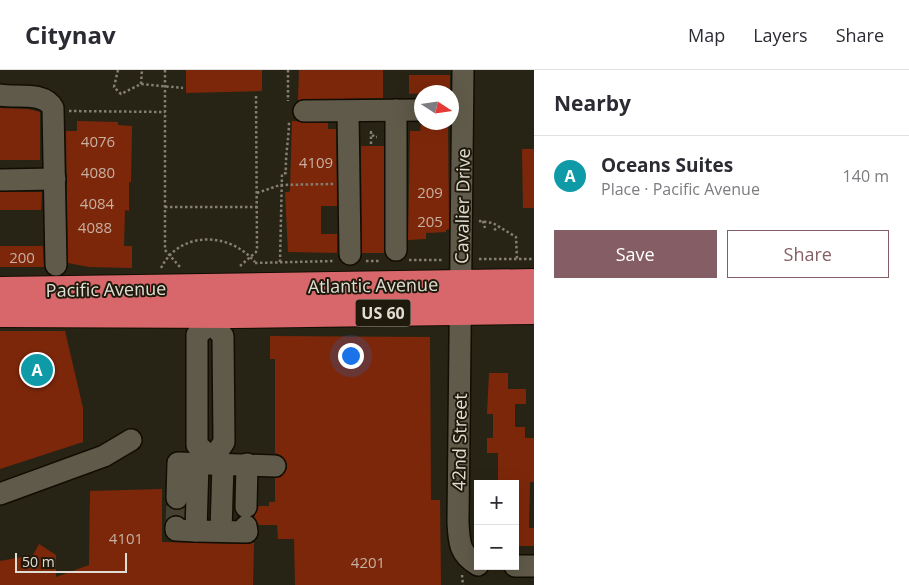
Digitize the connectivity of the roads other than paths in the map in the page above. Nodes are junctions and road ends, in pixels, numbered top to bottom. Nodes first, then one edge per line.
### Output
1 (463, 70) edge
2 (0, 95) edge
3 (459, 96) edge
4 (396, 110) junction
5 (414, 110) edge
6 (348, 111) junction
7 (294, 113) road end
8 (457, 130) edge
9 (55, 179) junction
10 (0, 180) edge
11 (396, 250) dead end
12 (350, 254) dead end
13 (56, 265) dead end
14 (534, 283) edge
15 (461, 284) junction
16 (211, 287) junction
17 (0, 291) edge
18 (534, 310) edge
19 (460, 312) junction
20 (0, 313) edge
21 (211, 319) junction
22 (131, 440) dead end
23 (211, 463) junction
24 (247, 464) junction
25 (275, 466) dead end
26 (0, 494) edge
27 (177, 498) tunnel mouth
28 (221, 532) junction
29 (474, 563) edge
30 (519, 566) edge
31 (534, 566) edge

1 - 3 street, Cavalier Drive
2 - 9 street
4 - 5 street
4 - 6 street
4 - 11 street
6 - 7 street
6 - 12 street
8 - 15 street, Cavalier Drive
9 - 10 street
9 - 13 street
14 - 15 highway, Atlantic Avenue / US 60
15 - 16 highway, Atlantic Avenue / US 60
15 - 19 street, Cavalier Drive
16 - 17 highway, Pacific Avenue / US 60
16 - 21 street
18 - 19 highway, Atlantic Avenue / US 60
19 - 21 highway, Atlantic Avenue / US 60
19 - 29 street, 42nd Street
20 - 21 highway, Pacific Avenue / US 60
21 - 23 street
22 - 26 street
23 - 24 street
23 - 27 street
23 - 28 street
23 - 28 street
24 - 25 street
24 - 28 street
30 - 31 street

